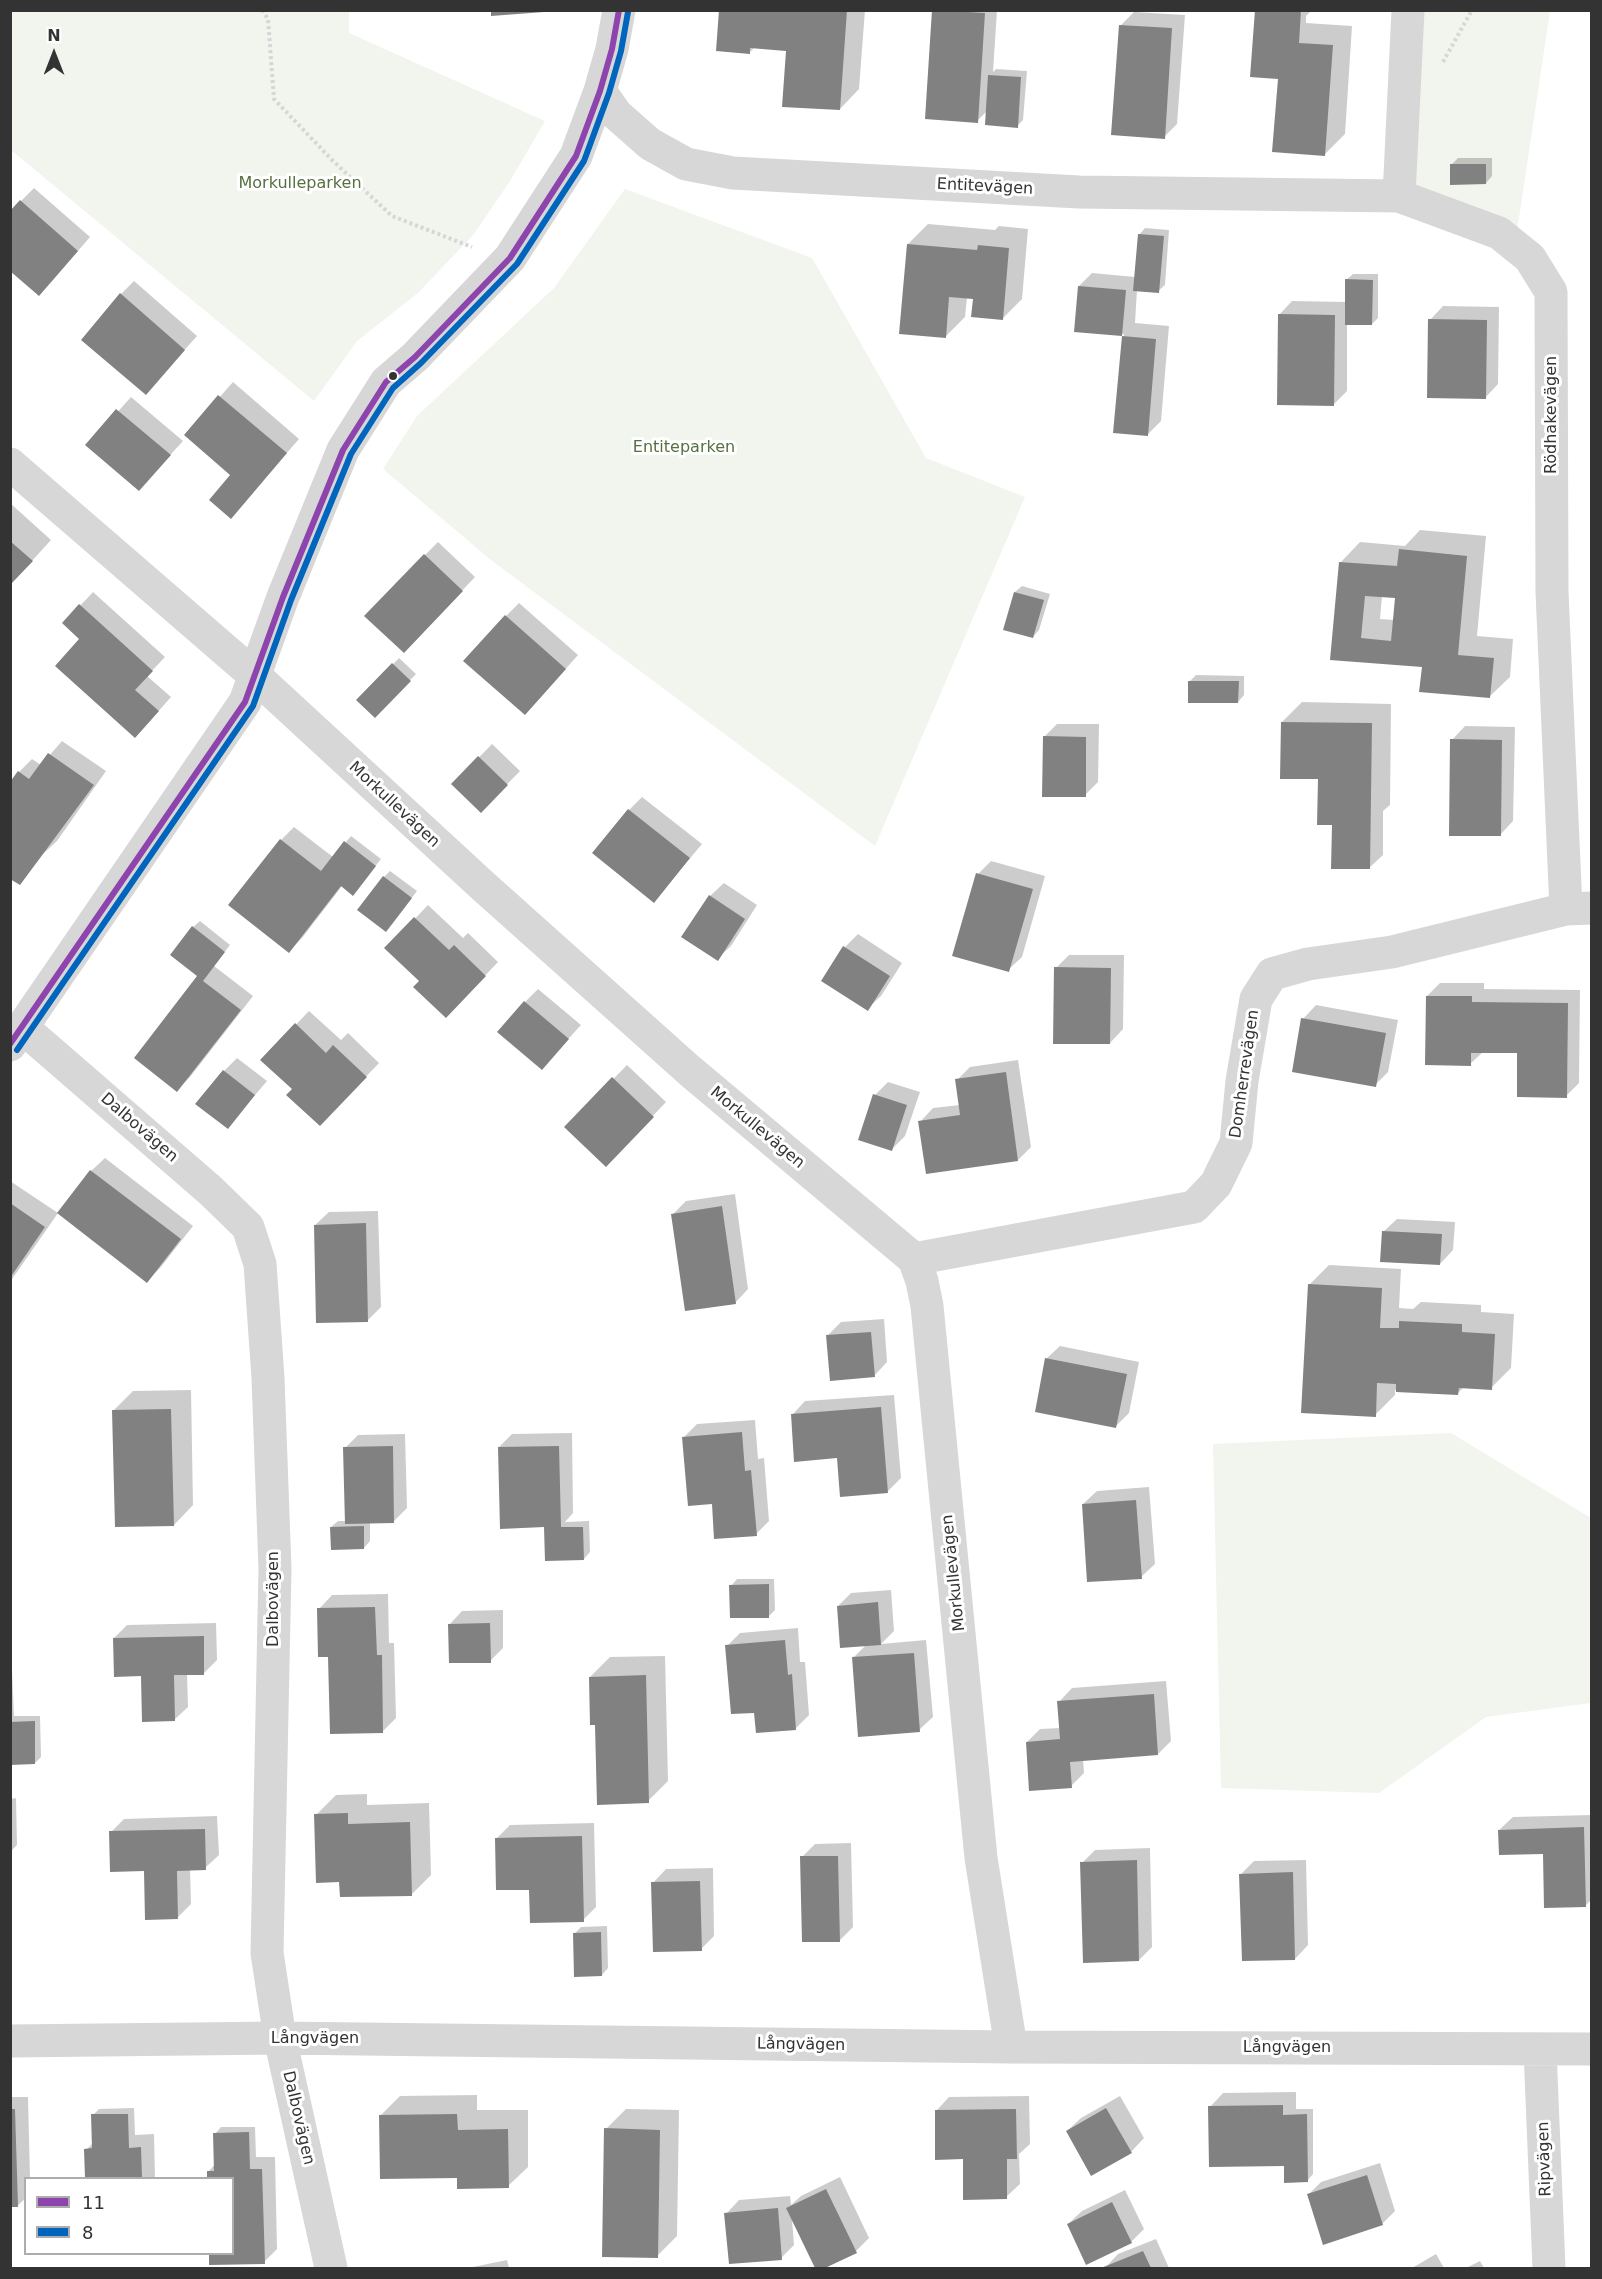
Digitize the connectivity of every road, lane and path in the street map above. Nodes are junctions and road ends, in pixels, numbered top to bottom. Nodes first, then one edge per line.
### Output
1 (262, 10) edge
2 (619, 10) edge
3 (1408, 10) edge
4 (600, 91) junction
5 (1400, 196) junction
6 (510, 258) junction
7 (10, 464) edge
8 (254, 675) junction
9 (1579, 909) edge
10 (17, 1036) edge
11 (914, 1259) junction
12 (280, 2038) junction
13 (10, 2041) edge
14 (1011, 2047) junction
15 (1592, 2049) edge
16 (1540, 2050) junction
17 (331, 2268) edge
18 (1549, 2268) edge

1 - 6 path
2 - 4 street
3 - 5 street
4 - 5 street, Entitevägen
4 - 6 street
5 - 9 street, Rödhakevägen
6 - 8 street
7 - 8 street, Morkullevägen
8 - 10 street
8 - 11 street, Morkullevägen
9 - 11 street, Domherrevägen
10 - 12 street, Dalbovägen
11 - 14 street, Morkullevägen
12 - 13 street, Långvägen
12 - 14 street, Långvägen
12 - 17 street, Dalbovägen
14 - 16 street, Långvägen
15 - 16 street, Långvägen
16 - 18 street, Ripvägen

